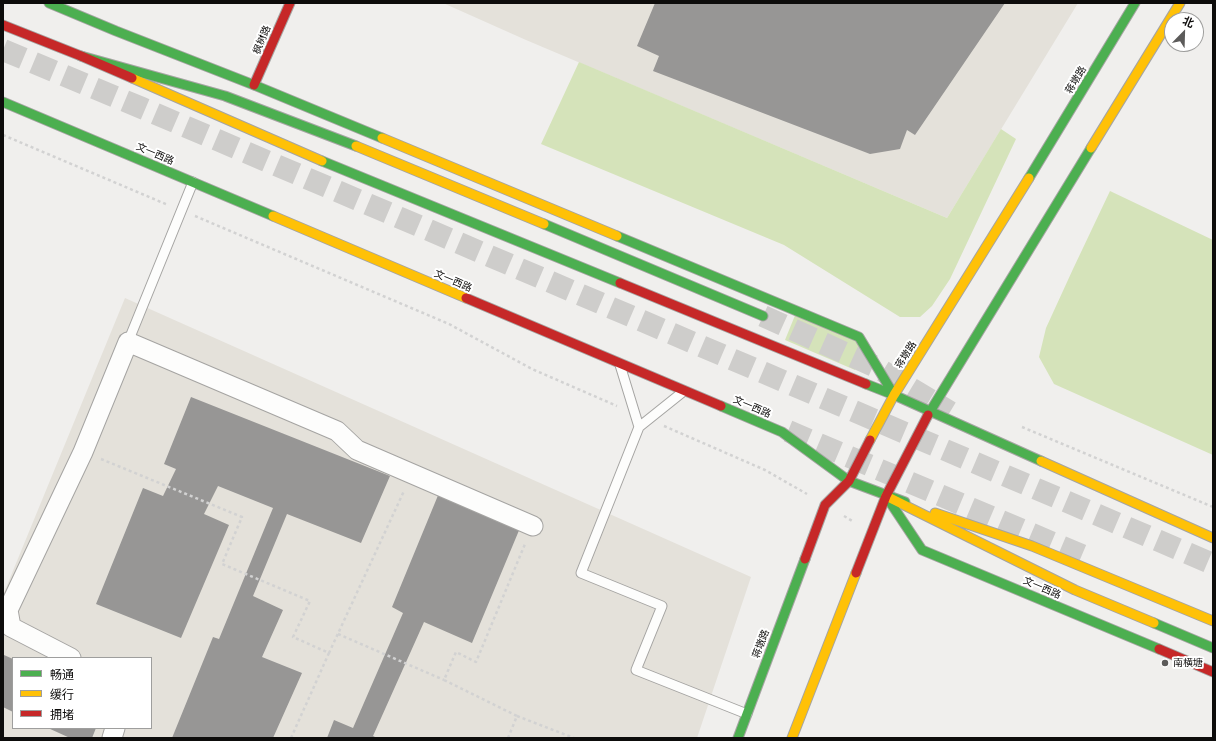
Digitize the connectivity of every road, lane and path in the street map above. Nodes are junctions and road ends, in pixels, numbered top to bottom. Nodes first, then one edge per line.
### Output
1 (49, 3) edge
2 (290, 3) edge
3 (1135, 3) edge
4 (1180, 3) edge
5 (3, 25) edge
6 (81, 56) junction
7 (254, 85) junction
8 (3, 102) edge
9 (3, 135) edge
10 (193, 182) junction
11 (182, 211) junction
12 (763, 316) tunnel mouth
13 (128, 342) junction
14 (620, 364) junction
15 (685, 391) junction
16 (894, 395) junction
17 (931, 410) junction
18 (635, 414) junction
19 (649, 420) junction
20 (1015, 424) dead end
21 (639, 427) junction
22 (83, 452) junction
23 (412, 474) junction
24 (849, 481) junction
25 (886, 496) junction
26 (825, 505) junction
27 (1213, 507) edge
28 (533, 526) joint
29 (872, 532) junction
30 (1213, 538) edge
31 (1213, 621) edge
32 (338, 634) junction
33 (1213, 648) edge
34 (329, 653) junction
35 (69, 657) edge
36 (1213, 672) edge
37 (444, 680) junction
38 (747, 714) junction
39 (517, 716) junction
40 (291, 738) edge
41 (508, 738) edge
42 (574, 738) edge
43 (738, 738) edge
44 (792, 738) edge

1 - 7 main road
2 - 7 main road, 枫树路
3 - 16 main road, 蒋墩路
4 - 17 main road
5 - 6 main road
6 - 12 main road
6 - 16 main road
7 - 16 main road
8 - 10 main road, 文一西路
9 - 11 path
10 - 11 lane
10 - 14 main road, 文一西路
11 - 13 lane
11 - 18 path
13 - 22 street
13 - 23 street
14 - 15 main road, 文一西路
14 - 18 lane
15 - 19 lane
15 - 24 main road, 文一西路
16 - 17 main road
16 - 24 main road, 蒋墩路
17 - 25 main road
17 - 30 main road
18 - 21 lane
19 - 21 lane
19 - 26 path
20 - 27 path
21 - 38 lane
22 - 34 path
22 - 35 street
23 - 28 street
23 - 32 path
24 - 25 main road, 文一西路
24 - 26 main road, 蒋墩路
25 - 29 main road
25 - 31 main road, 文一西路
25 - 33 main road
25 - 36 main road, 文一西路
26 - 29 path
26 - 38 main road, 蒋墩路
28 - 37 path
29 - 44 main road
32 - 34 path
32 - 37 path
34 - 40 path
37 - 39 path
38 - 43 main road, 蒋墩路
39 - 41 path
39 - 42 path

